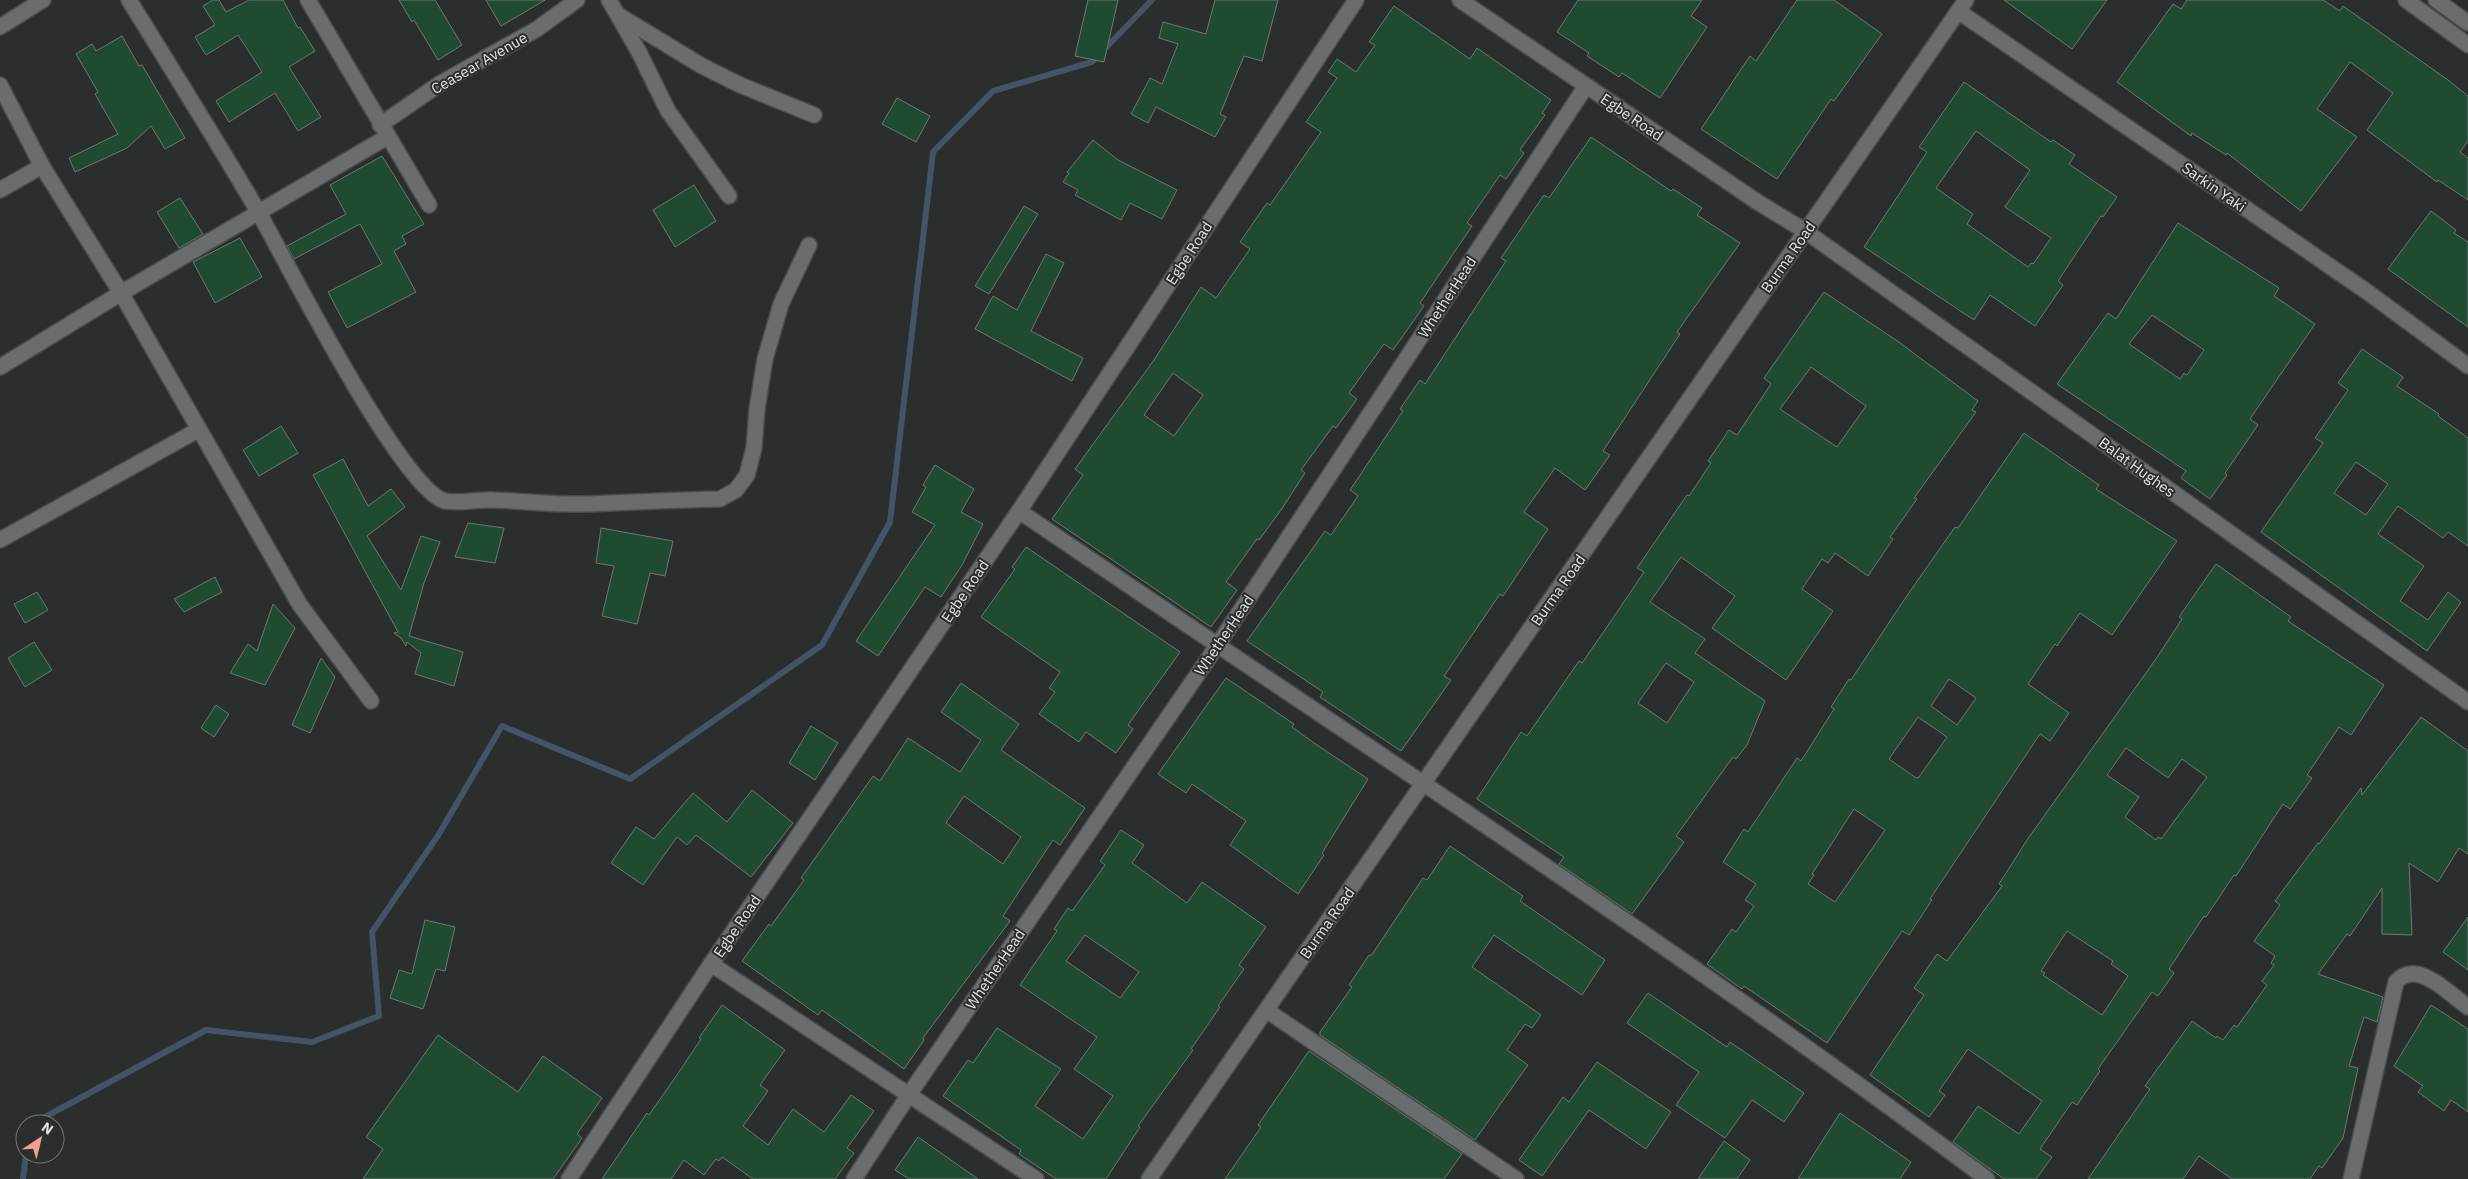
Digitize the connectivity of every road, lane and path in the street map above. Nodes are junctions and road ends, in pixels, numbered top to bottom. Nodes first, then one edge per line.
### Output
1 (43, 0) edge
2 (130, 0) edge
3 (308, 0) edge
4 (577, 0) edge
5 (609, 0) edge
6 (1356, 0) edge
7 (1460, 0) edge
8 (2406, 0) edge
9 (2436, 0) edge
10 (1962, 5) edge
11 (616, 14) junction
12 (2468, 23) edge
13 (0, 27) edge
14 (2468, 45) edge
15 (0, 85) edge
16 (1586, 86) junction
17 (814, 115) dead end
18 (384, 131) junction
19 (42, 166) junction
20 (0, 190) edge
21 (729, 196) dead end
22 (429, 205) dead end
23 (259, 213) junction
24 (1805, 231) junction
25 (809, 245) dead end
26 (121, 293) junction
27 (2468, 366) edge
28 (0, 367) edge
29 (198, 430) junction
30 (1020, 511) junction
31 (0, 540) edge
32 (1217, 646) junction
33 (371, 702) dead end
34 (2468, 702) edge
35 (1424, 783) junction
36 (711, 964) junction
37 (2468, 1007) edge
38 (1266, 1010) junction
39 (908, 1096) junction
40 (569, 1179) edge
41 (854, 1179) edge
42 (1036, 1179) edge
43 (1149, 1179) edge
44 (1516, 1179) edge
45 (1987, 1179) edge
46 (2351, 1179) edge

1 - 13 street
2 - 23 street
3 - 18 street
4 - 18 street, Ceasear Avenue
5 - 11 street
6 - 30 street, Egbe Road
7 - 16 street, Egbe Road
8 - 14 street
9 - 12 street
10 - 24 street, Burma Road
10 - 27 street, Sarkin Yaki
11 - 17 street
11 - 21 street
15 - 19 street
16 - 24 street, Egbe Road
16 - 32 street, WhetherHead
18 - 22 street
18 - 23 street, Ceasear Avenue
19 - 20 street
19 - 26 street
23 - 25 street
23 - 26 street, Ceasear Avenue
24 - 34 street, Balat Hughes
24 - 35 street, Burma Road
26 - 28 street, Ceasear Avenue
26 - 29 street
29 - 31 street
29 - 33 street
30 - 32 street
30 - 36 street, Egbe Road
32 - 35 street
32 - 39 street, WhetherHead
35 - 38 street, Burma Road
35 - 45 street
36 - 39 street
36 - 40 street, Egbe Road
37 - 46 street
38 - 43 street, Burma Road
38 - 44 street
39 - 41 street, WhetherHead
39 - 42 street

